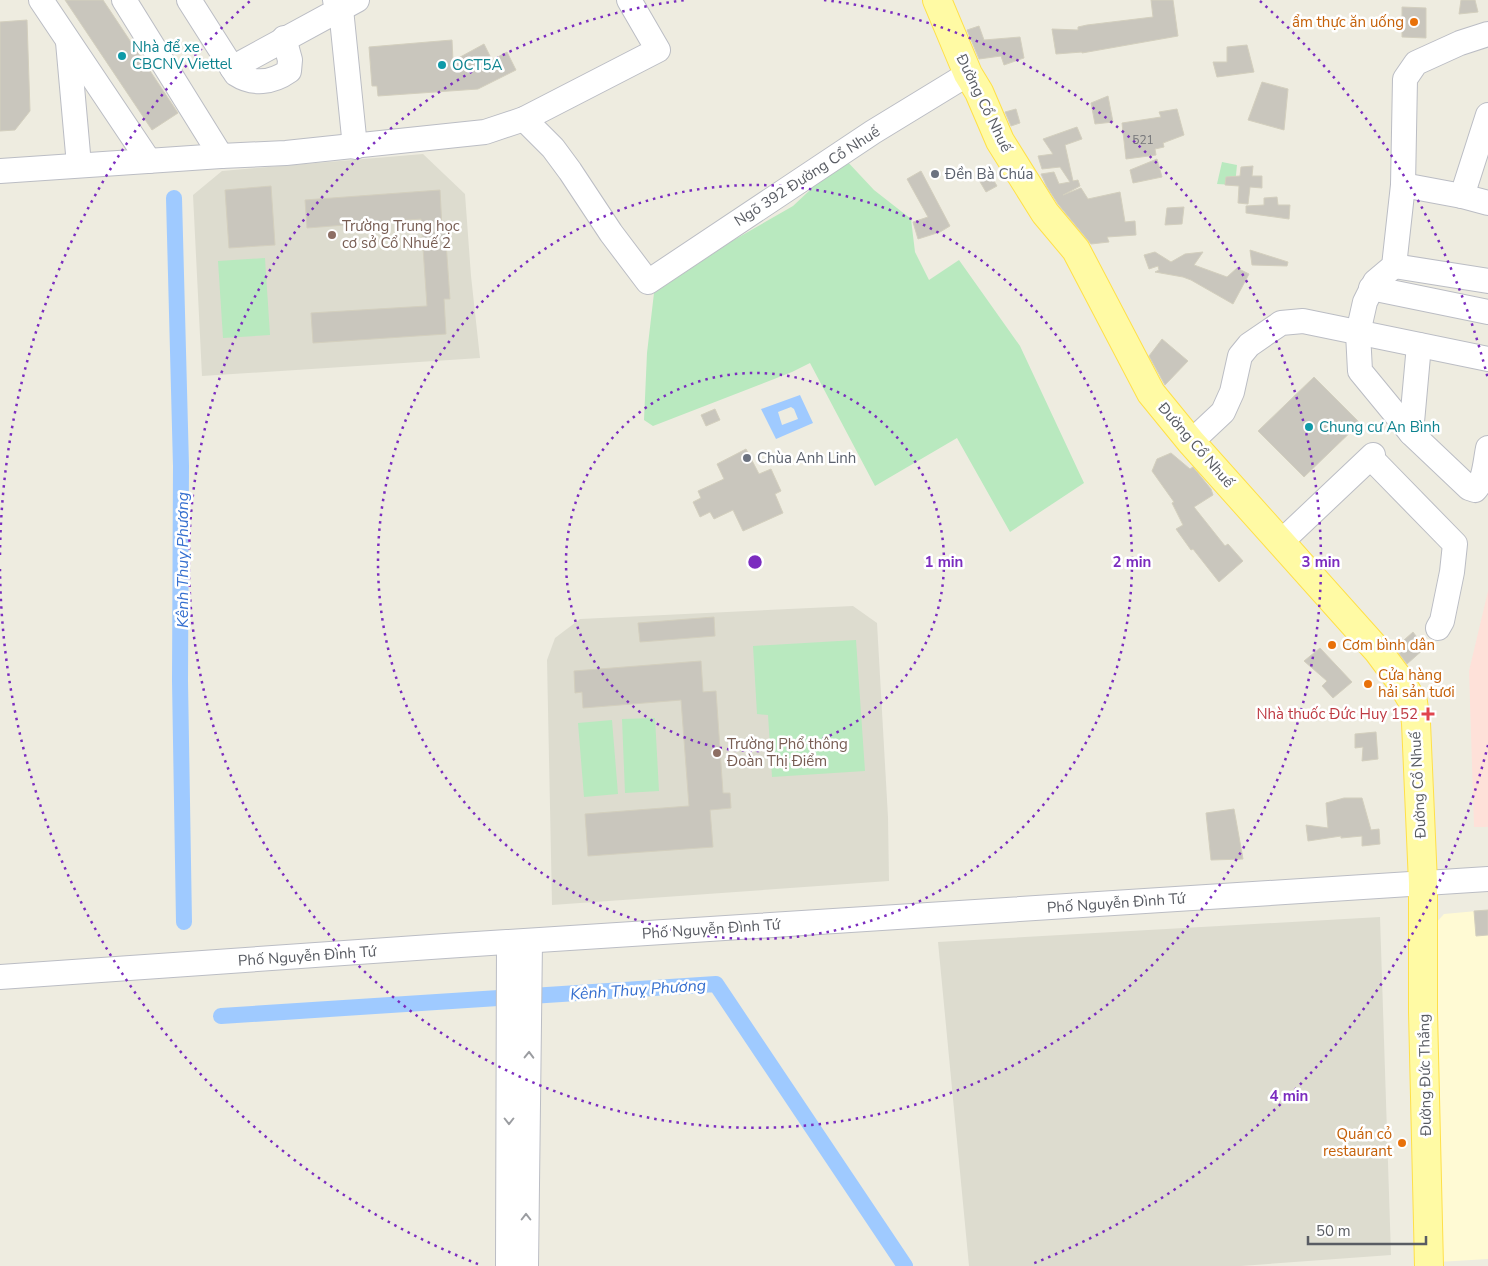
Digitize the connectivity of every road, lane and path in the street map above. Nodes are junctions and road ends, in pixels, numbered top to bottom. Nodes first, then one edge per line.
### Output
1 (42, 0) edge
2 (124, 0) edge
3 (189, 0) edge
4 (629, 0) edge
5 (937, 0) edge
6 (344, 3) edge
7 (1488, 34) edge
8 (284, 38) junction
9 (68, 40) junction
10 (232, 68) junction
11 (968, 74) junction
12 (1488, 115) edge
13 (524, 119) junction
14 (355, 147) junction
15 (221, 156) junction
16 (149, 161) junction
17 (79, 165) junction
18 (0, 171) edge
19 (1403, 185) junction
20 (1462, 196) junction
21 (1488, 203) edge
22 (1394, 266) junction
23 (1488, 280) edge
24 (1371, 288) junction
25 (1488, 312) edge
26 (1358, 333) junction
27 (1419, 345) junction
28 (1488, 359) edge
29 (1411, 434) junction
30 (1191, 442) junction
31 (1488, 448) edge
32 (1281, 542) junction
33 (1438, 628) dead end
34 (1488, 879) edge
35 (1423, 883) junction
36 (519, 941) junction
37 (0, 977) edge
38 (519, 1019) junction
39 (508, 1266) edge
40 (526, 1266) edge
41 (1429, 1266) edge

1 - 9 street
2 - 15 street
3 - 10 street
4 - 13 street
5 - 11 main road, Đường Cổ Nhuế
6 - 8 street
6 - 14 street
7 - 19 street
8 - 10 street
8 - 10 street
9 - 16 street
9 - 17 street
11 - 13 street, Ngõ 392 Đường Cổ Nhuế
11 - 30 main road, Đường Cổ Nhuế
12 - 20 street
13 - 14 street
14 - 15 street
15 - 16 street
16 - 17 street
17 - 18 street
19 - 20 street
19 - 22 street
20 - 21 street
22 - 23 street
22 - 24 street
24 - 25 street
24 - 26 street
26 - 27 street
26 - 29 street
26 - 30 street
27 - 28 street
27 - 29 street
29 - 31 street
30 - 32 main road, Đường Cổ Nhuế
32 - 33 street
32 - 35 main road, Đường Cổ Nhuế
34 - 35 street, Phố Nguyễn Đình Tứ
35 - 36 street, Phố Nguyễn Đình Tứ
35 - 41 main road, Đường Đức Thắng
36 - 37 street, Phố Nguyễn Đình Tứ
36 - 38 street
38 -> 39 street
40 -> 38 street

